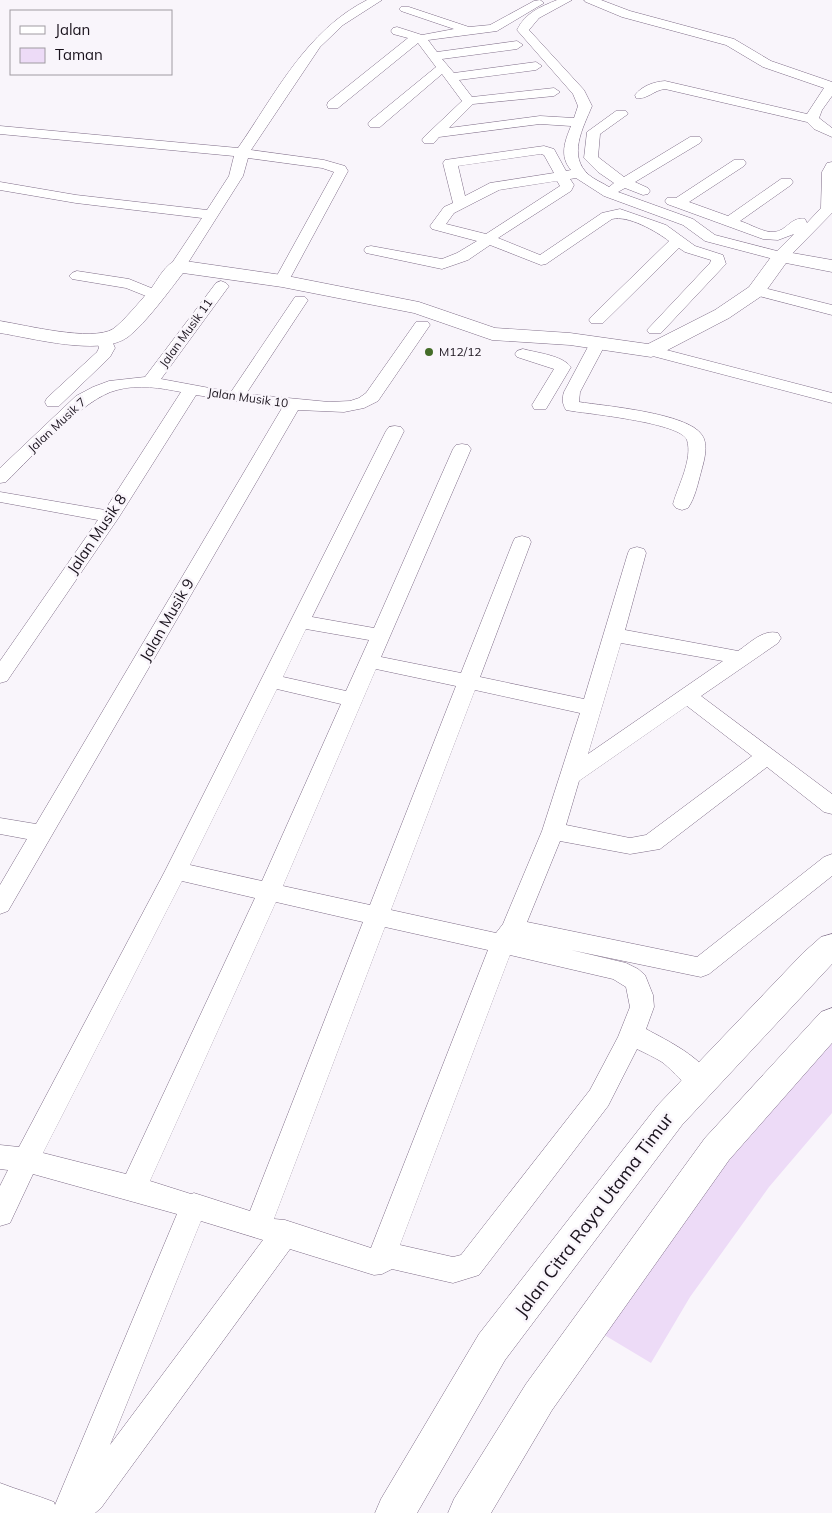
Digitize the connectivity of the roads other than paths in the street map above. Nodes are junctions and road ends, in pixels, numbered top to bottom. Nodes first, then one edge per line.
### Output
1 (376, 0) edge
2 (542, 0) edge
3 (566, 0) edge
4 (590, 0) edge
5 (405, 9) dead end
6 (397, 30) dead end
7 (472, 30) junction
8 (420, 38) junction
9 (517, 45) dead end
10 (434, 56) junction
11 (536, 66) dead end
12 (446, 72) junction
13 (554, 92) dead end
14 (641, 95) dead end
15 (469, 101) junction
16 (333, 105) dead end
17 (621, 114) dead end
18 (580, 119) junction
19 (812, 119) junction
20 (375, 124) dead end
21 (0, 130) edge
22 (832, 133) edge
23 (695, 140) dead end
24 (242, 153) junction
25 (739, 163) dead end
26 (832, 166) edge
27 (580, 173) junction
28 (560, 176) junction
29 (786, 182) dead end
30 (624, 184) junction
31 (0, 186) edge
32 (609, 193) junction
33 (678, 203) junction
34 (460, 204) junction
35 (816, 210) dead end
36 (211, 215) junction
37 (729, 222) junction
38 (490, 240) junction
39 (677, 241) junction
40 (372, 250) dead end
41 (781, 257) junction
42 (178, 266) junction
43 (832, 266) edge
44 (77, 276) dead end
45 (282, 281) junction
46 (221, 286) dead end
47 (756, 292) junction
48 (156, 295) junction
49 (300, 300) dead end
50 (832, 310) edge
51 (597, 320) dead end
52 (422, 325) dead end
53 (0, 327) edge
54 (655, 330) dead end
55 (534, 336) junction
56 (104, 339) junction
57 (598, 343) junction
58 (651, 351) junction
59 (151, 381) junction
60 (191, 390) junction
61 (236, 397) junction
62 (832, 398) edge
63 (53, 402) dead end
64 (292, 405) junction
65 (540, 405) dead end
66 (395, 431) dead end
67 (462, 448) dead end
68 (0, 478) edge
69 (0, 497) edge
70 (682, 504) dead end
71 (110, 516) junction
72 (522, 542) dead end
73 (637, 553) dead end
74 (300, 621) junction
75 (614, 635) junction
76 (381, 636) junction
77 (771, 638) dead end
78 (741, 658) junction
79 (369, 661) junction
80 (0, 676) edge
81 (270, 681) junction
82 (467, 683) junction
83 (687, 696) junction
84 (353, 700) junction
85 (592, 708) junction
86 (768, 756) junction
87 (569, 777) junction
88 (832, 806) edge
89 (0, 826) edge
90 (553, 831) junction
91 (42, 834) junction
92 (832, 863) edge
93 (176, 870) junction
94 (270, 892) junction
95 (0, 905) edge
96 (376, 916) junction
97 (508, 936) junction
98 (832, 946) edge
99 (832, 1020) edge
100 (632, 1034) junction
101 (701, 1081) junction
102 (13, 1158) edge
103 (133, 1188) junction
104 (194, 1205) junction
105 (0, 1214) edge
106 (258, 1225) junction
107 (285, 1233) junction
108 (384, 1254) junction
109 (0, 1498) edge
110 (43, 1513) edge
111 (69, 1513) edge
112 (395, 1513) edge
113 (468, 1513) edge

1 - 24 street
2 - 7 street
3 - 18 street
4 - 19 street
5 - 7 street
6 - 8 street
7 - 8 street
8 - 10 street
8 - 16 street
9 - 10 street
10 - 12 street
11 - 12 street
12 - 15 street
12 - 20 street
13 - 15 street
14 - 19 street
15 - 18 street
17 - 30 street
18 - 27 street
19 - 22 street
21 - 24 street
23 - 30 street
24 - 36 street
24 - 45 street
25 - 33 street
26 - 41 street
27 - 28 street
27 - 32 street
28 - 34 street
28 - 34 street
28 - 38 street
29 - 37 street
30 - 32 street
30 - 33 street
31 - 36 street
32 - 41 street
33 - 37 street
34 - 38 street
35 - 37 street
36 - 42 street
38 - 39 street
38 - 40 street
39 - 51 street
39 - 54 street
41 - 43 street
41 - 47 street
42 - 45 street
42 - 48 street
44 - 48 street
45 - 55 street
46 - 59 street, Jalan Musik 11
47 - 50 street
47 - 58 street
48 - 56 street
49 - 61 street
52 - 64 street, Jalan Musik 10
53 - 56 street
55 - 57 street
55 - 65 street
56 - 63 street
57 - 58 street
57 - 70 street
58 - 62 street
59 - 60 street, Jalan Musik 10
59 - 68 street, Jalan Musik 7
60 - 61 street, Jalan Musik 10
60 - 71 street, Jalan Musik 8
61 - 64 street, Jalan Musik 10
64 - 91 street, Jalan Musik 9
66 - 74 street
67 - 76 street
69 - 71 street
71 - 80 street, Jalan Musik 8
72 - 82 street
73 - 75 street
74 - 76 street
74 - 81 street
75 - 78 street
75 - 85 street
76 - 79 street
77 - 78 street
78 - 83 street
79 - 82 street
79 - 84 street
81 - 84 street
81 - 93 street
82 - 85 street
82 - 96 street
83 - 86 street
83 - 87 street
84 - 94 street
85 - 87 street
86 - 88 street
86 - 90 street
87 - 90 street
89 - 91 street
90 - 97 street
91 - 95 street, Jalan Musik 9
92 - 97 street
93 - 94 street
93 - 102 street
94 - 96 street
94 - 103 street
96 - 97 street
96 - 106 street
97 - 100 street
97 - 108 street
98 - 101 street, Jalan Citra Raya Utama Timur
99 - 113 street
100 - 101 street
100 - 108 street
101 - 112 street, Jalan Citra Raya Utama Timur
102 - 103 street
102 - 105 street
103 - 104 street
104 - 106 street
104 - 111 street
106 - 107 street
107 - 108 street
107 - 111 street
109 - 110 street

